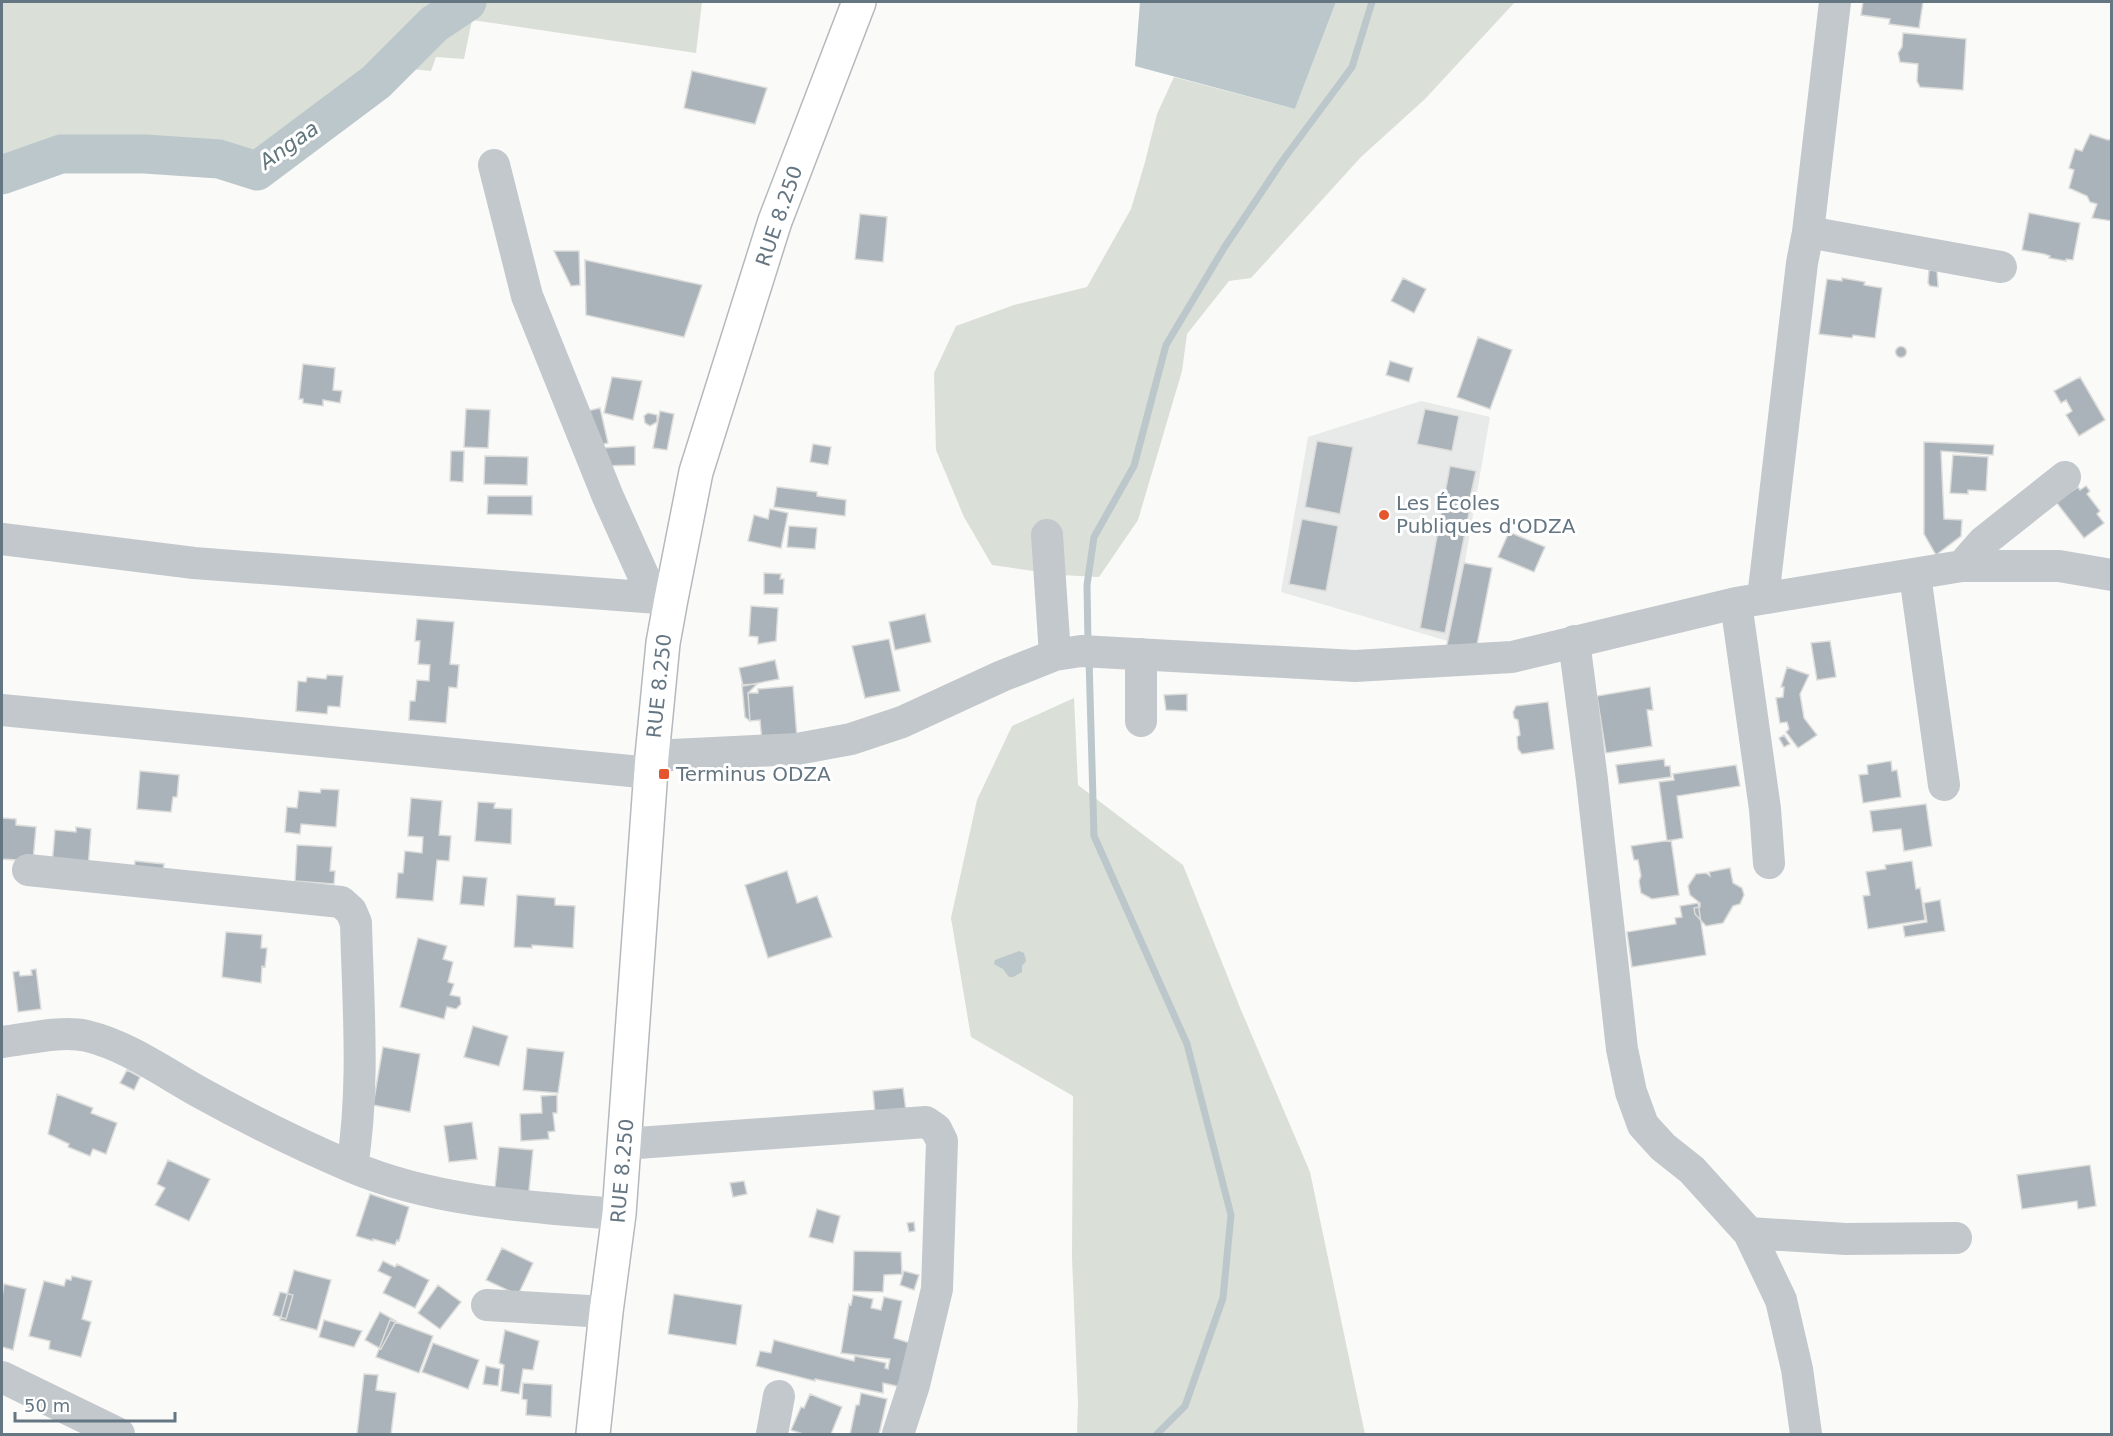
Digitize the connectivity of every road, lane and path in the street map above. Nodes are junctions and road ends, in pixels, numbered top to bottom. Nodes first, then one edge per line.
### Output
1 (859, 2) edge
2 (1835, 2) edge
3 (494, 165) dead end
4 (1808, 232) junction
5 (2001, 267) dead end
6 (2065, 477) dead end
7 (1047, 535) dead end
8 (2, 539) edge
9 (1962, 567) junction
10 (1915, 575) junction
11 (2112, 575) edge
12 (662, 598) junction
13 (1750, 600) junction
14 (1574, 641) junction
15 (1141, 654) junction
16 (1055, 655) junction
17 (2, 710) edge
18 (1141, 721) dead end
19 (651, 765) junction
20 (1944, 785) dead end
21 (1769, 862) dead end
22 (28, 870) dead end
23 (2, 1042) edge
24 (624, 1144) junction
25 (352, 1167) junction
26 (619, 1214) junction
27 (1749, 1233) junction
28 (1956, 1238) dead end
29 (487, 1305) dead end
30 (606, 1311) junction
31 (2, 1377) edge
32 (779, 1396) dead end
33 (119, 1434) edge
34 (593, 1434) edge
35 (772, 1434) edge
36 (898, 1434) edge
37 (1806, 1434) edge

1 - 12 highway, RUE 8.250
2 - 4 street
3 - 12 street
4 - 5 street
4 - 13 street
6 - 9 street
7 - 16 street
8 - 12 street
9 - 10 street
9 - 11 street
10 - 13 street
10 - 20 street
12 - 19 highway, RUE 8.250
13 - 14 street
13 - 21 street
14 - 15 street
14 - 27 street
15 - 16 street
15 - 18 street
16 - 19 street
17 - 19 street
19 - 24 highway, RUE 8.250
22 - 25 street
23 - 25 street
24 - 26 highway, RUE 8.250
24 - 36 street
25 - 26 street
26 - 30 highway, RUE 8.250
27 - 28 street
27 - 37 street
29 - 30 street
30 - 34 highway, RUE 8.250
31 - 33 street
32 - 35 street

